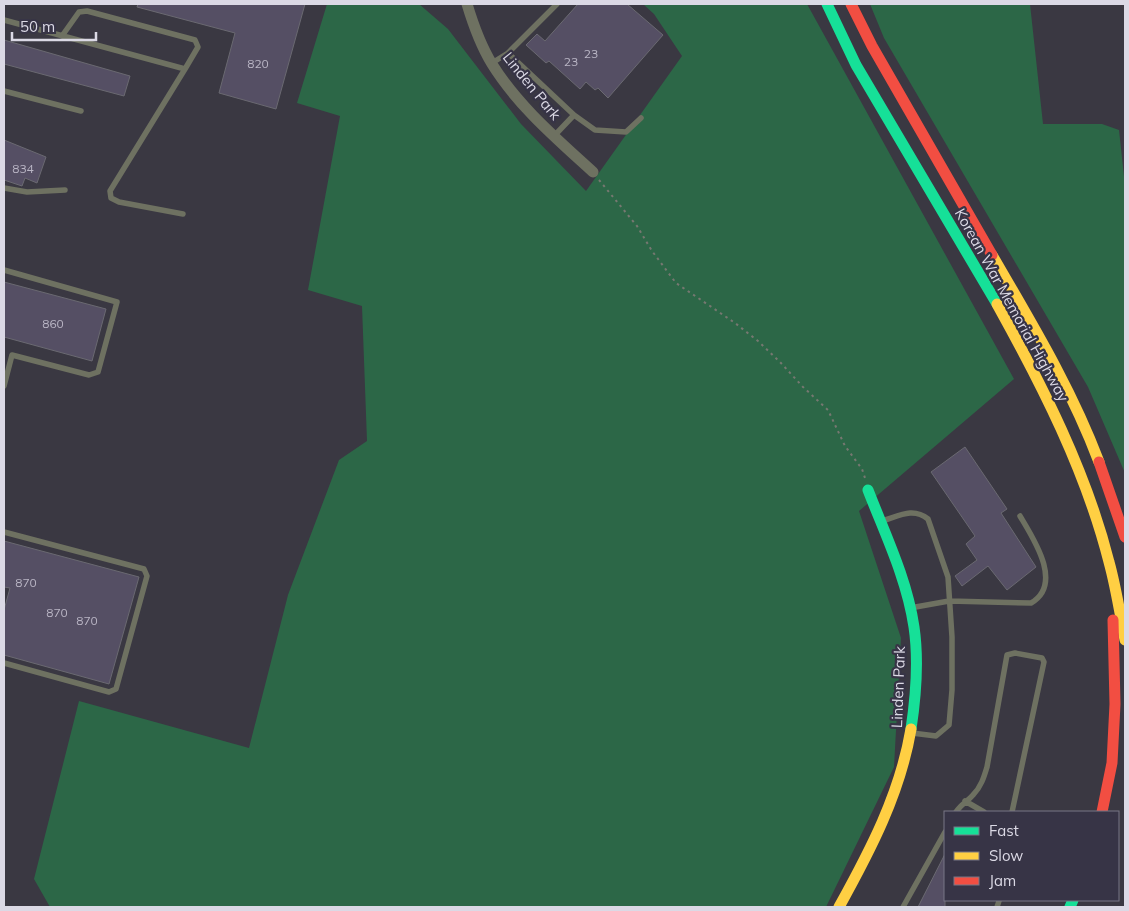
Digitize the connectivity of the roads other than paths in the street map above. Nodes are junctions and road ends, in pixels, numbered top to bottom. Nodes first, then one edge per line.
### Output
1 (468, 4) edge
2 (557, 4) edge
3 (826, 4) edge
4 (851, 4) edge
5 (4, 20) edge
6 (62, 36) junction
7 (508, 53) junction
8 (492, 63) junction
9 (185, 69) junction
10 (4, 91) edge
11 (81, 111) dead end
12 (574, 115) junction
13 (641, 118) dead end
14 (554, 136) junction
15 (593, 172) road end
16 (4, 188) edge
17 (65, 190) dead end
18 (183, 214) dead end
19 (4, 270) edge
20 (4, 386) edge
21 (1081, 415) junction
22 (1116, 476) dead end
23 (868, 490) road end
24 (1020, 516) dead end
25 (880, 522) junction
26 (4, 532) edge
27 (1125, 536) edge
28 (1112, 577) junction
29 (949, 601) junction
30 (910, 608) junction
31 (1125, 640) edge
32 (4, 663) edge
33 (911, 733) junction
34 (965, 801) junction
35 (957, 811) edge
36 (982, 811) edge
37 (1012, 811) edge
38 (1102, 811) edge
39 (944, 834) edge
40 (839, 907) edge
41 (904, 907) edge

1 - 8 street, Linden Park
2 - 7 lane
3 - 28 main road, Korean War Memorial Highway
4 - 21 main road, Korean War Memorial Highway
5 - 6 lane
6 - 9 lane
6 - 9 lane
7 - 8 lane
7 - 12 lane
8 - 14 street, Linden Park
9 - 18 lane
10 - 11 lane
12 - 13 lane
12 - 14 lane
14 - 15 street, Linden Park
16 - 17 lane
19 - 20 lane
21 - 22 main road
21 - 27 main road, Korean War Memorial Highway
23 - 25 main road, Linden Park
24 - 29 lane
25 - 29 lane
25 - 30 main road, Linden Park
26 - 32 lane
28 - 31 main road, Korean War Memorial Highway
28 - 38 main road
29 - 30 lane
29 - 33 lane
30 - 33 main road, Linden Park
33 - 40 main road, Linden Park
34 - 35 lane
34 - 36 lane
34 - 37 lane
39 - 41 lane

